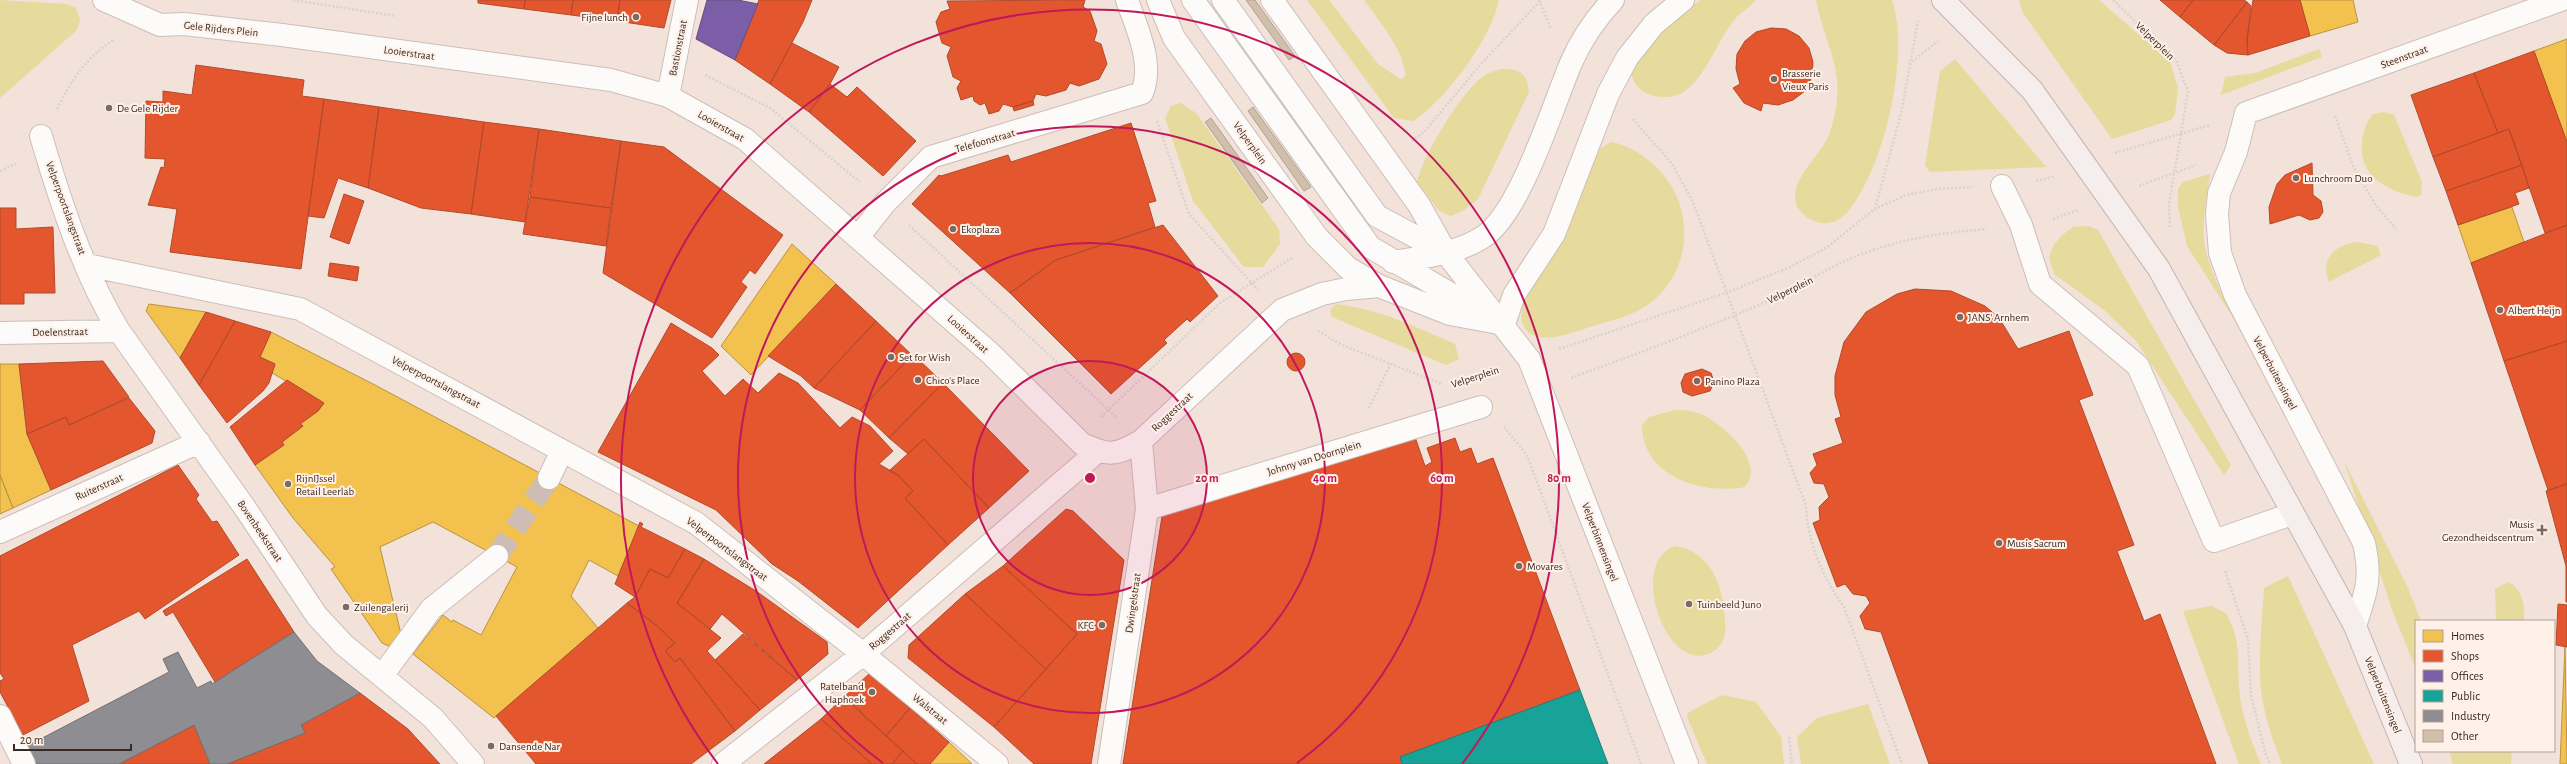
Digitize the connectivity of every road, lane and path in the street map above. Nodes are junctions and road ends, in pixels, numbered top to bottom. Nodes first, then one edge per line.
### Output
1 (104, 0) edge
2 (687, 0) edge
3 (1127, 0) edge
4 (1158, 0) edge
5 (1193, 0) edge
6 (1223, 0) edge
7 (1272, 0) edge
8 (1542, 0) edge
9 (1613, 0) edge
10 (1683, 0) edge
11 (1943, 0) edge
12 (1965, 0) edge
13 (2113, 0) edge
14 (2561, 0) edge
15 (1918, 20) dead end
16 (160, 25) junction
17 (1976, 32) junction
18 (282, 36) joint
19 (1938, 41) dead end
20 (1909, 64) junction
21 (2324, 86) junction
22 (1142, 93) junction
23 (1608, 94) junction
24 (668, 96) junction
25 (2246, 112) joint
26 (40, 136) joint
27 (1409, 144) dead end
28 (2083, 165) junction
29 (2002, 186) joint
30 (2107, 199) junction
31 (1875, 209) junction
32 (2021, 225) junction
33 (2396, 229) dead end
34 (858, 236) junction
35 (1446, 253) junction
36 (1296, 255) dead end
37 (1393, 262) junction
38 (87, 265) junction
39 (1251, 285) junction
40 (1379, 286) junction
41 (1726, 293) junction
42 (1282, 310) junction
43 (1735, 316) junction
44 (1504, 324) junction
45 (119, 331) junction
46 (0, 333) edge
47 (1529, 359) junction
48 (1478, 376) dead end
49 (1542, 392) junction
50 (1481, 407) junction
51 (1076, 439) junction
52 (1141, 441) junction
53 (199, 442) junction
54 (562, 451) junction
55 (1098, 451) junction
56 (549, 478) tunnel mouth
57 (1146, 509) junction
58 (2292, 514) junction
59 (0, 532) edge
60 (2214, 541) junction
61 (497, 556) tunnel mouth
62 (2355, 626) junction
63 (863, 654) junction
64 (382, 676) junction
65 (0, 716) edge
66 (1789, 736) dead end
67 (15, 762) edge
68 (473, 764) edge
69 (723, 764) edge
70 (997, 764) edge
71 (1109, 764) edge
72 (1640, 764) edge
73 (1687, 764) edge
74 (1792, 764) edge
75 (1902, 764) edge
76 (2270, 764) edge
77 (2411, 764) edge

1 - 16 street, Gele Rijders Plein
2 - 24 street, Bastionstraat
3 - 22 street
4 - 40 street, Velperplein
5 - 37 street
6 - 35 street
7 - 35 street
8 - 27 path
9 - 35 street
10 - 23 street
11 - 17 main road
12 - 17 main road
13 - 28 path, Velperplein
14 - 21 street, Steenstraat
15 - 20 path
16 - 18 street, Gele Rijders Plein
16 - 26 path
17 - 28 main road
18 - 24 street, Looierstraat
19 - 20 path
20 - 31 path
21 - 25 street, Steenstraat
21 - 33 path
22 - 34 street, Telefoonstraat
22 - 39 path
23 - 41 path
23 - 44 street
24 - 34 street, Looierstraat
25 - 62 street, Velperbuitensingel
26 - 38 street, Velperpoortslangstraat
28 - 30 main road, Velperbuitensingel
29 - 31 path, Velperplein
29 - 32 street
30 - 32 path, Velperplein
30 - 58 main road, Velperbuitensingel
31 - 41 path, Velperplein
32 - 43 path, Velperplein
32 - 60 street
34 - 51 street, Looierstraat
35 - 37 street
35 - 44 street, Velperbinnensingel
36 - 39 path
37 - 44 street
38 - 45 street, Bovenbeekstraat
38 - 54 street, Velperpoortslangstraat
39 - 51 path
40 - 42 street, Velperplein
40 - 44 street, Velperplein
41 - 43 path
41 - 47 path, Velperplein
42 - 50 path, Velperplein
42 - 52 street, Roggestraat
43 - 49 path, Velperplein
43 - 75 path
44 - 47 street, Velperbinnensingel
45 - 46 street, Doelenstraat
45 - 53 street, Bovenbeekstraat
47 - 48 path, Velperplein
47 - 49 street, Velperbinnensingel
49 - 73 street, Velperbinnensingel
50 - 57 street, Johnny van Doornplein
50 - 72 path
51 - 55 street, Looierstraat
52 - 55 street, Roggestraat
52 - 57 street, Dwingelstraat
53 - 59 street, Ruiterstraat
53 - 64 street, Bovenbeekstraat
54 - 56 street
54 - 63 street, Velperpoortslangstraat
55 - 63 street, Roggestraat
57 - 71 street, Dwingelstraat
58 - 60 street
58 - 62 main road, Velperbuitensingel
60 - 76 path
61 - 64 street
62 - 77 main road, Velperbuitensingel
63 - 69 street, Roggestraat
63 - 70 street, Walstraat
64 - 68 street, Bovenbeekstraat
65 - 67 street
66 - 74 path

